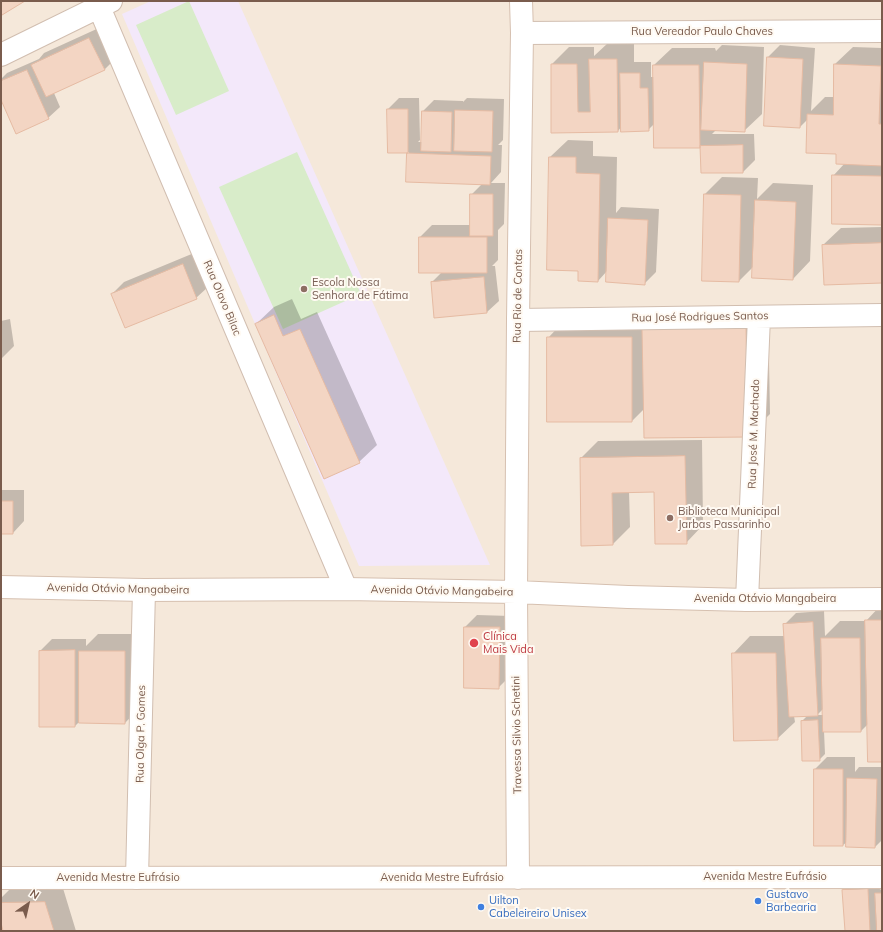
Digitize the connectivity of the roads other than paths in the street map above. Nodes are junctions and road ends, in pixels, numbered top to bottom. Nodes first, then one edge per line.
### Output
1 (521, 1) edge
2 (105, 4) edge
3 (882, 31) edge
4 (522, 33) junction
5 (1, 55) edge
6 (882, 315) edge
7 (758, 317) junction
8 (518, 320) junction
9 (1, 587) edge
10 (346, 589) junction
11 (144, 590) junction
12 (516, 592) junction
13 (882, 599) edge
14 (747, 600) junction
15 (882, 877) edge
16 (1, 878) edge
17 (137, 878) junction
18 (518, 878) junction

1 - 4 street, Rua Rio de Contas
2 - 5 street
2 - 10 street, Rua Olavo Bilac
3 - 4 street, Rua Vereador Paulo Chaves
4 - 8 street, Rua Rio de Contas
6 - 7 street, Rua José Rodrigues Santos
7 - 8 street, Rua José Rodrigues Santos
7 - 14 street, Rua José M. Machado
8 - 12 street, Rua Rio de Contas
9 - 11 street, Avenida Otávio Mangabeira
10 - 11 street, Avenida Otávio Mangabeira
10 - 12 street, Avenida Otávio Mangabeira
11 - 17 street, Rua Olga P. Gomes
12 - 14 street, Avenida Otávio Mangabeira
12 - 18 street, Travessa Silvio Schetini
13 - 14 street, Avenida Otávio Mangabeira
15 - 18 street, Avenida Mestre Eufrásio
16 - 17 street, Avenida Mestre Eufrásio
17 - 18 street, Avenida Mestre Eufrásio

